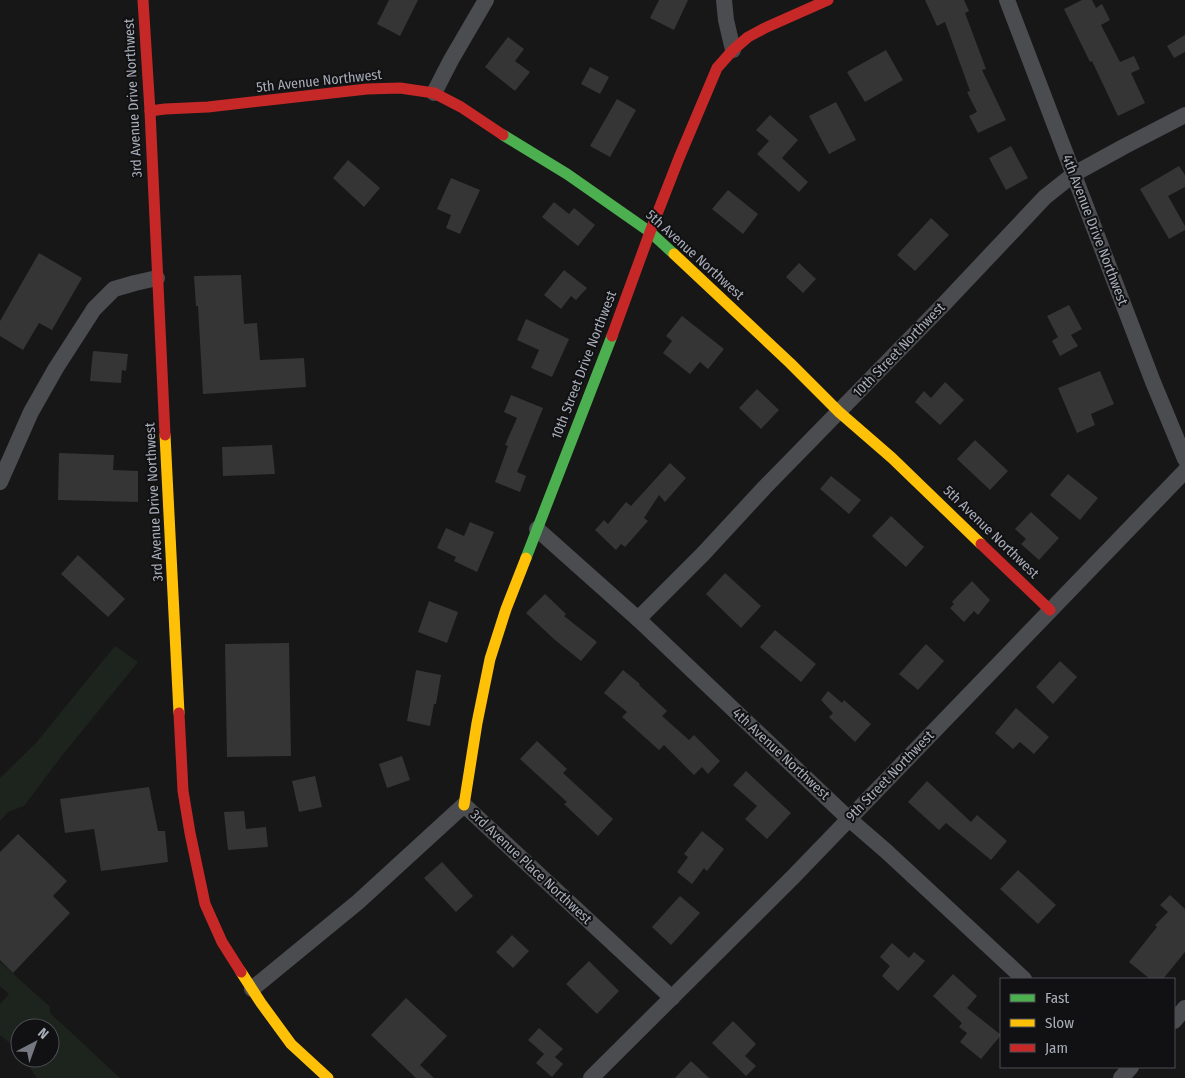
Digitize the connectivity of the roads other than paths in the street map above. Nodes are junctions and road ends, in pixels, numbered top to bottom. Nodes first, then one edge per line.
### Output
1 (143, 0) edge
2 (486, 0) edge
3 (724, 0) edge
4 (828, 0) edge
5 (1007, 0) edge
6 (733, 50) junction
7 (434, 93) junction
8 (150, 111) junction
9 (1185, 115) edge
10 (1074, 174) junction
11 (650, 232) junction
12 (157, 278) junction
13 (839, 412) junction
14 (1185, 459) edge
15 (1185, 471) edge
16 (0, 482) edge
17 (537, 529) junction
18 (1050, 610) junction
19 (638, 618) junction
20 (464, 805) junction
21 (849, 819) junction
22 (1023, 978) edge
23 (252, 989) junction
24 (672, 998) junction
25 (1185, 1009) edge
26 (1175, 1020) edge
27 (328, 1078) edge
28 (592, 1078) edge

1 - 8 street, 3rd Avenue Drive Northwest
2 - 7 street
3 - 6 street
4 - 6 street, 10th Street Drive Northwest
5 - 10 street, 4th Avenue Drive Northwest
6 - 11 street, 10th Street Drive Northwest
7 - 8 street, 5th Avenue Northwest
7 - 11 street, 5th Avenue Northwest
8 - 12 street, 3rd Avenue Drive Northwest
9 - 10 street, 10th Street Northwest
10 - 13 street, 10th Street Northwest
10 - 14 street, 4th Avenue Drive Northwest
11 - 13 street, 5th Avenue Northwest
11 - 17 street, 10th Street Drive Northwest
12 - 16 street
12 - 23 street, 3rd Avenue Drive Northwest
13 - 18 street, 5th Avenue Northwest
13 - 19 street, 10th Street Northwest
15 - 18 street, 9th Street Northwest
17 - 19 street, 4th Avenue Northwest
17 - 20 street, 10th Street Drive Northwest
18 - 21 street, 9th Street Northwest
19 - 21 street, 4th Avenue Northwest
20 - 23 street, 3rd Avenue Place Northwest
20 - 24 street, 3rd Avenue Place Northwest
21 - 22 street, 4th Avenue Northwest
21 - 24 street, 9th Street Northwest
23 - 27 street, 3rd Avenue Drive Northwest
24 - 28 street, 9th Street Northwest
25 - 26 street

